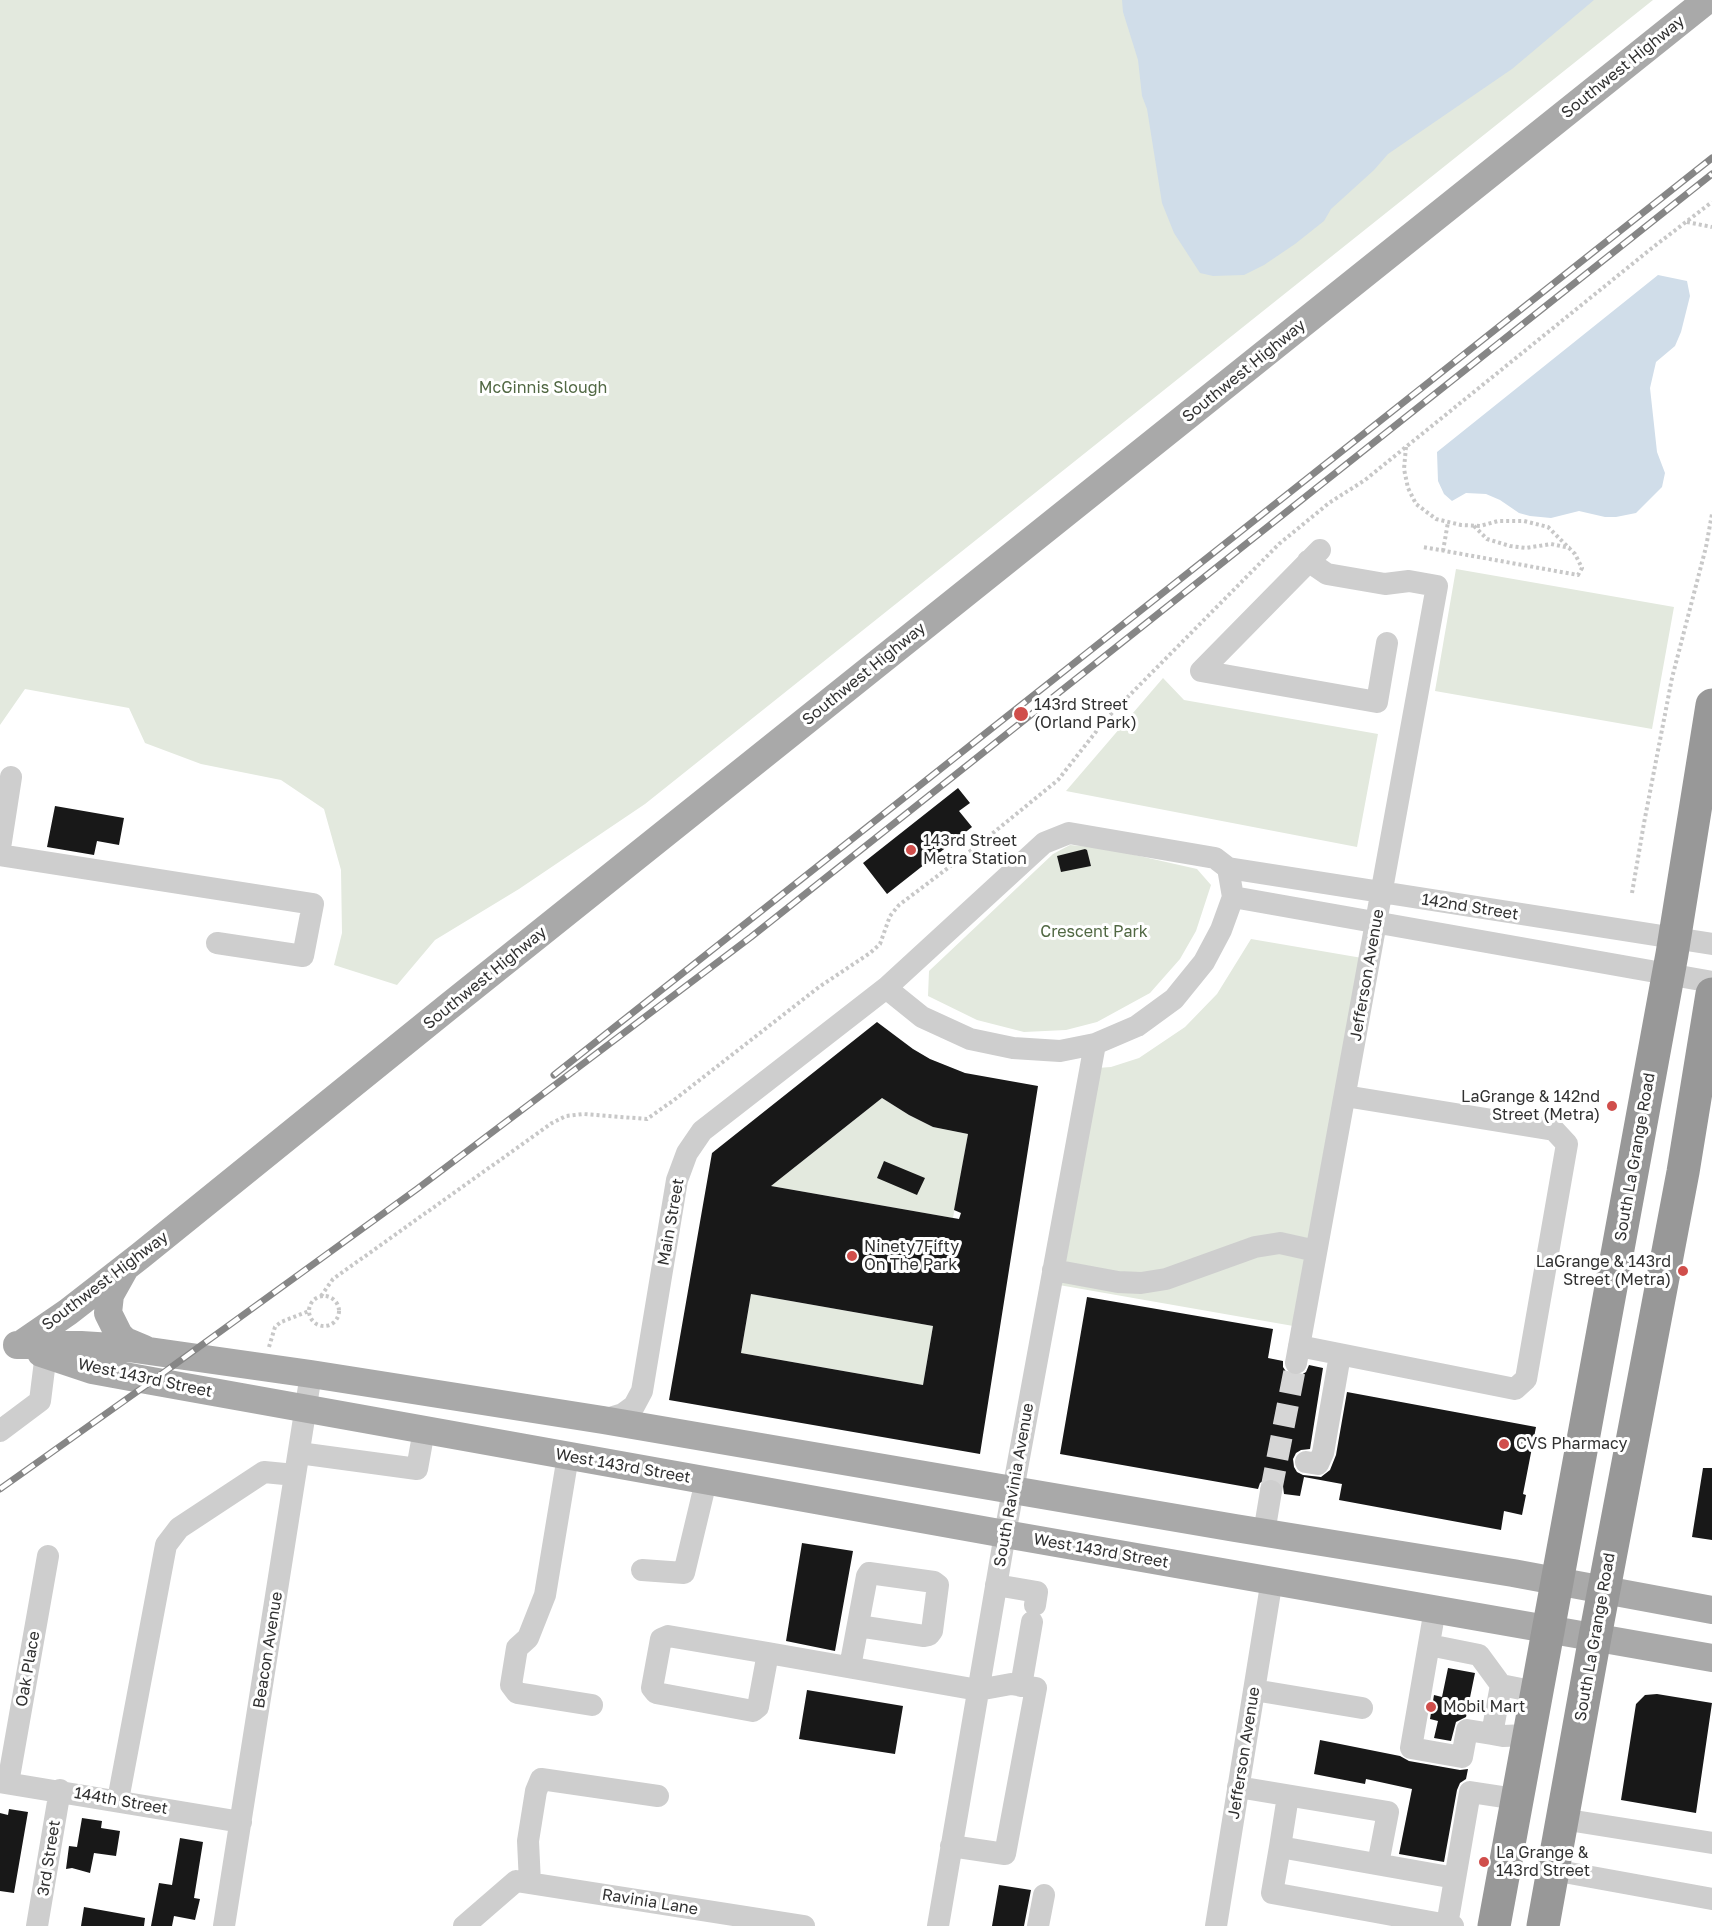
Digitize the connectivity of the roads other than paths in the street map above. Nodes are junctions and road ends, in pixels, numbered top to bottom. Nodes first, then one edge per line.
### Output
1 (1707, 0) edge
2 (1387, 644) dead end
3 (1712, 705) edge
4 (11, 777) dead end
5 (0, 848) edge
6 (0, 855) edge
7 (1228, 868) junction
8 (1382, 893) junction
9 (1233, 897) junction
10 (1377, 923) junction
11 (1675, 938) junction
12 (217, 943) dead end
13 (1712, 944) edge
14 (1668, 975) junction
15 (1712, 982) edge
16 (886, 988) junction
17 (1712, 994) edge
18 (1095, 1044) junction
19 (1345, 1096) junction
20 (1316, 1251) junction
21 (126, 1268) junction
22 (1053, 1270) junction
23 (28, 1347) edge
24 (155, 1353) junction
25 (1340, 1355) junction
26 (311, 1374) junction
27 (644, 1383) junction
28 (305, 1409) junction
29 (603, 1420) junction
30 (424, 1430) junction
31 (0, 1431) edge
32 (678, 1433) junction
33 (298, 1453) junction
34 (568, 1456) junction
35 (1306, 1462) dead end
36 (295, 1475) junction
37 (706, 1481) junction
38 (1013, 1491) junction
39 (1271, 1491) tunnel mouth
40 (1264, 1533) junction
41 (1005, 1534) junction
42 (48, 1556) dead end
43 (642, 1570) dead end
44 (1272, 1580) junction
45 (1558, 1581) junction
46 (996, 1585) junction
47 (1604, 1589) junction
48 (1435, 1609) junction
49 (1712, 1610) edge
50 (1485, 1618) junction
51 (858, 1626) dead end
52 (1549, 1628) junction
53 (1595, 1637) junction
54 (1429, 1645) junction
55 (768, 1653) junction
56 (1479, 1655) junction
57 (1712, 1658) edge
58 (850, 1667) junction
59 (1501, 1684) junction
60 (1021, 1686) junction
61 (978, 1690) junction
62 (1254, 1690) junction
63 (1536, 1692) junction
64 (592, 1705) dead end
65 (1362, 1708) dead end
66 (1492, 1734) junction
67 (1528, 1735) junction
68 (4, 1782) edge
69 (1238, 1787) junction
70 (60, 1790) junction
71 (658, 1796) dead end
72 (1288, 1796) junction
73 (1516, 1799) junction
74 (118, 1800) junction
75 (1562, 1819) junction
76 (241, 1822) junction
77 (1712, 1843) edge
78 (951, 1846) junction
79 (1280, 1847) junction
80 (1378, 1864) junction
81 (1553, 1870) junction
82 (1455, 1878) junction
83 (530, 1883) junction
84 (1044, 1895) dead end
85 (1712, 1899) edge
86 (1450, 1925) edge
87 (37, 1926) edge
88 (224, 1926) edge
89 (464, 1926) edge
90 (804, 1926) edge
91 (938, 1926) edge
92 (1038, 1926) edge
93 (1216, 1926) edge
94 (1494, 1926) edge
95 (1546, 1926) edge

1 - 21 main road, Southwest Highway
2 - 8 street, Jefferson Avenue
3 - 11 highway, South La Grange Road
4 - 5 street
6 - 12 street
7 - 8 street, 142nd Street
7 - 9 street
7 - 16 street, Main Street
8 - 10 street, Jefferson Avenue
8 - 11 street, 142nd Street
9 - 10 street, 142nd Street
9 - 18 street
10 - 14 street, 142nd Street
10 - 19 street, Jefferson Avenue
11 - 13 street, 142nd Street
11 - 14 highway, South La Grange Road
14 - 15 street, 142nd Street
14 - 45 highway, South La Grange Road
16 - 18 street
16 - 27 street, Main Street
17 - 47 highway, South La Grange Road
18 - 22 street, South Ravinia Avenue
19 - 20 street, Jefferson Avenue
19 - 25 street
20 - 22 street
20 - 25 street, Jefferson Avenue
21 - 23 main road, Southwest Highway
21 - 24 main road
22 - 38 street, South Ravinia Avenue
23 - 24 main road, West 143rd Street
23 - 28 main road, West 143rd Street
23 - 31 street
24 - 26 main road, West 143rd Street
25 - 35 street
26 - 28 street, Beacon Avenue
26 - 29 main road, West 143rd Street
27 - 29 street, Main Street
27 - 32 street
28 - 30 main road, West 143rd Street
28 - 33 street, Beacon Avenue
29 - 32 main road, West 143rd Street
30 - 33 street
30 - 34 main road, West 143rd Street
32 - 38 main road, West 143rd Street
33 - 36 street, Beacon Avenue
34 - 37 main road, West 143rd Street
34 - 64 street
36 - 74 street
36 - 76 street, Beacon Avenue
37 - 41 main road, West 143rd Street
37 - 43 street
38 - 40 main road, West 143rd Street
38 - 41 street, South Ravinia Avenue
39 - 40 street
40 - 45 main road, West 143rd Street
41 - 44 main road, West 143rd Street
41 - 46 street, South Ravinia Avenue
42 - 68 street, Oak Place
44 - 48 main road, West 143rd Street
44 - 62 street, Jefferson Avenue
45 - 47 main road, West 143rd Street
45 - 52 highway, South La Grange Road
46 - 60 street
46 - 61 street, South Ravinia Avenue
47 - 49 main road, West 143rd Street
47 - 53 highway, South La Grange Road
48 - 50 main road, West 143rd Street
48 - 54 street
50 - 52 main road, West 143rd Street
50 - 56 street
51 - 58 street
52 - 53 main road, West 143rd Street
52 - 63 highway, South La Grange Road
53 - 57 main road, West 143rd Street
53 - 75 highway, South La Grange Road
54 - 56 street
54 - 66 street
55 - 55 street
55 - 58 street
56 - 59 street
58 - 61 street
59 - 63 street
59 - 66 street
60 - 61 street
60 - 78 street
61 - 78 street, South Ravinia Avenue
62 - 65 street
62 - 69 street, Jefferson Avenue
63 - 67 highway, South La Grange Road
66 - 67 street
67 - 73 highway, South La Grange Road
68 - 70 street, 144th Street
69 - 72 street
69 - 93 street, Jefferson Avenue
70 - 74 street, 144th Street
70 - 87 street, 3rd Street
71 - 83 street
72 - 79 street
72 - 80 street
73 - 82 street
73 - 94 highway, South La Grange Road
74 - 76 street, 144th Street
75 - 77 street
75 - 81 highway, South La Grange Road
76 - 88 street, Beacon Avenue
78 - 91 street, South Ravinia Avenue
79 - 80 street
79 - 86 street
80 - 82 street
81 - 85 street
81 - 95 highway, South La Grange Road
82 - 86 street
83 - 89 street
83 - 90 street, Ravinia Lane
84 - 92 street

